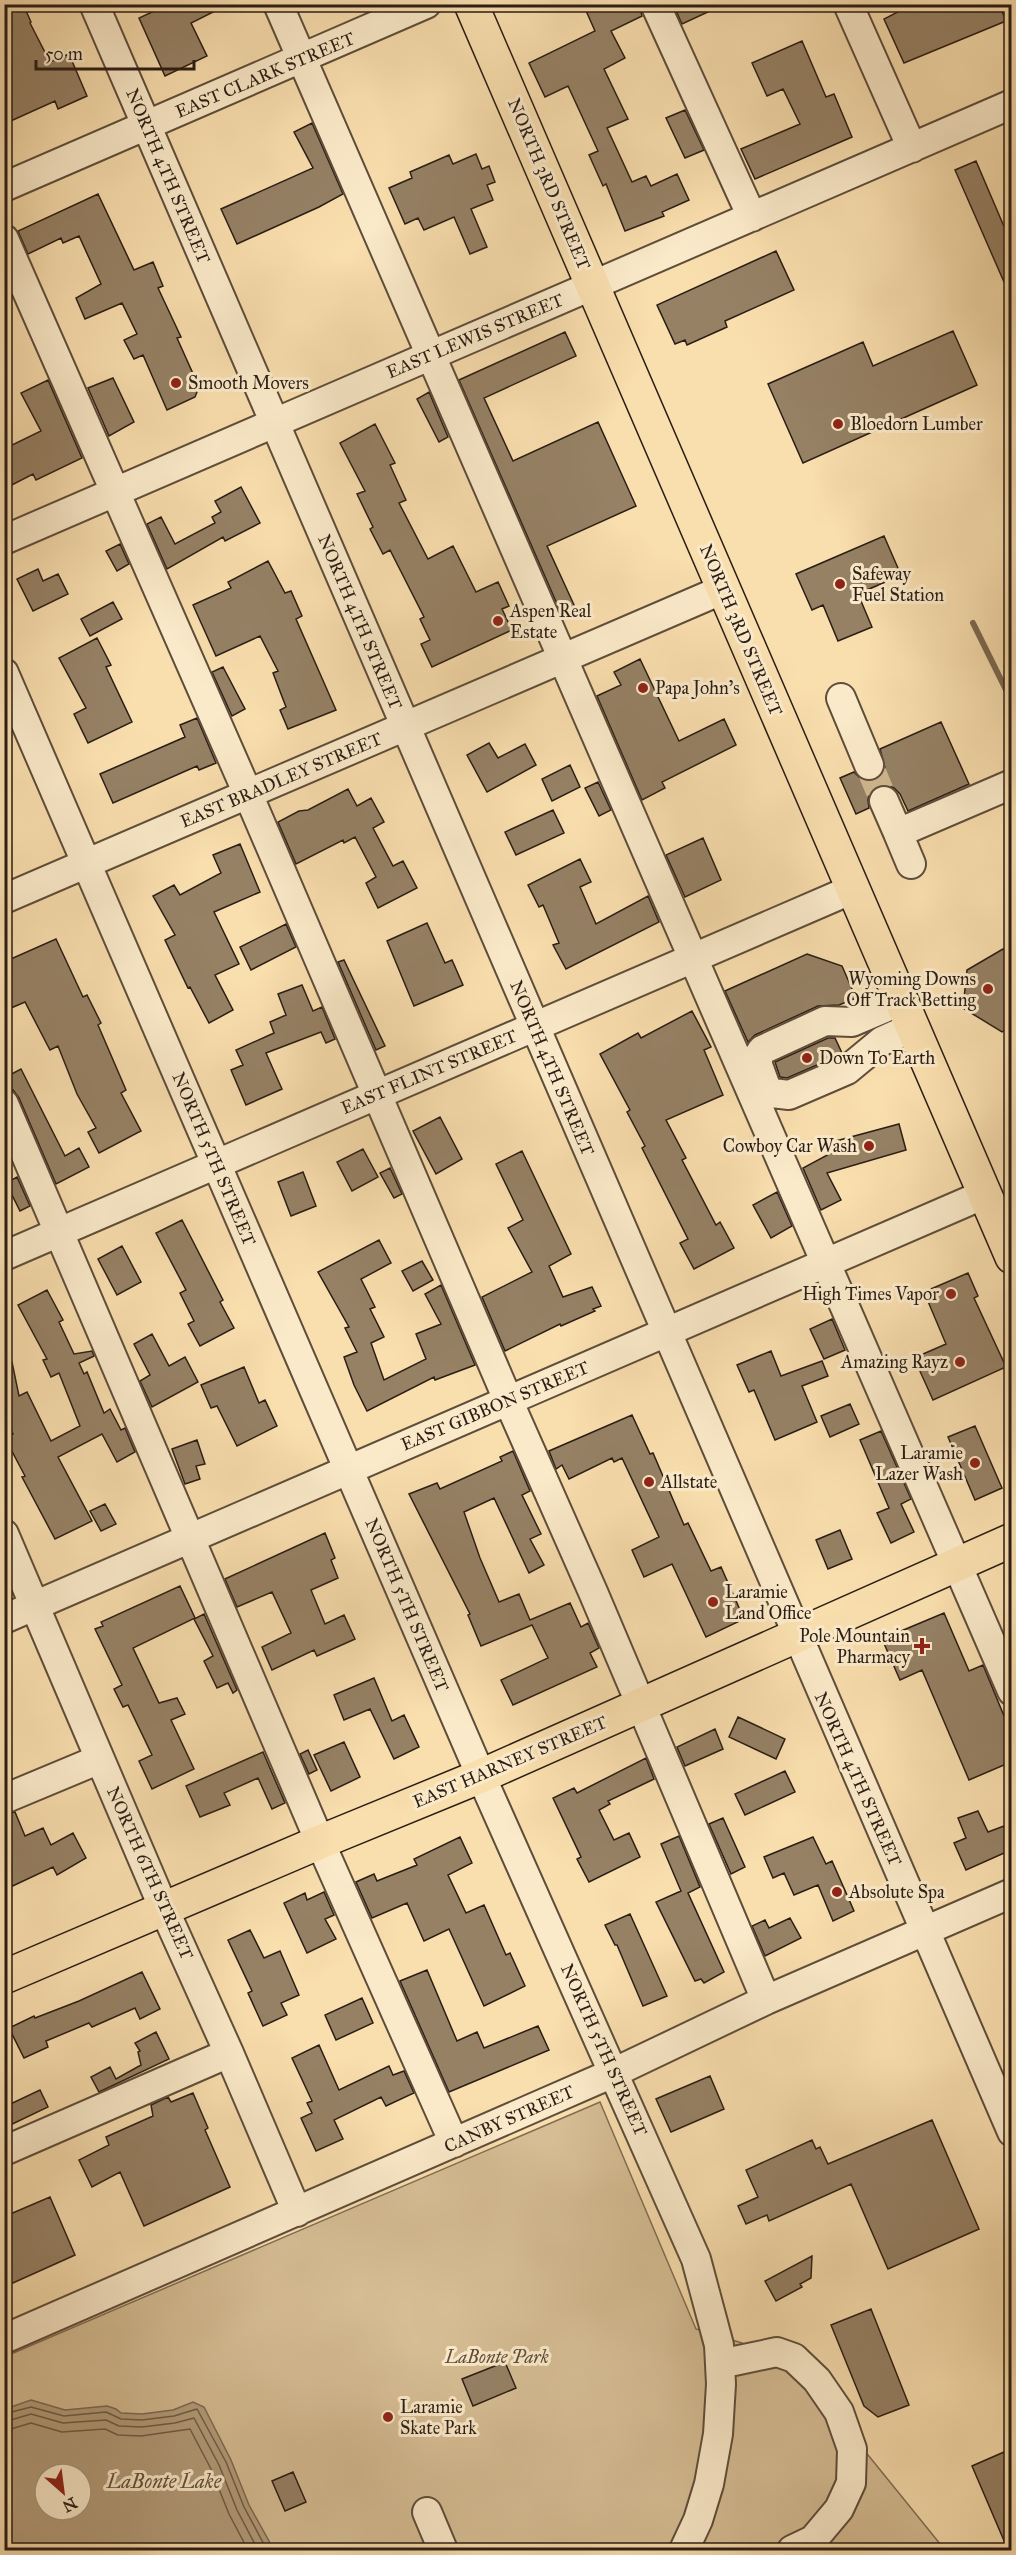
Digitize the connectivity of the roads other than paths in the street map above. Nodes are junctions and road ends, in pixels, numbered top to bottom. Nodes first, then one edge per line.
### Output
1 (94, 4) edge
2 (278, 4) edge
3 (426, 4) edge
4 (471, 4) edge
5 (655, 4) edge
6 (848, 4) edge
7 (302, 59) junction
8 (1011, 104) edge
9 (146, 126) junction
10 (912, 148) junction
11 (4, 187) edge
12 (752, 217) junction
13 (4, 239) edge
14 (593, 285) junction
15 (432, 355) junction
16 (274, 423) junction
17 (116, 492) junction
18 (4, 540) edge
19 (724, 589) junction
20 (564, 658) junction
21 (4, 673) edge
22 (841, 698) dead end
23 (405, 727) junction
24 (869, 765) tunnel mouth
25 (1011, 784) edge
26 (248, 794) junction
27 (884, 801) tunnel mouth
28 (898, 833) junction
29 (87, 864) junction
30 (911, 864) dead end
31 (853, 889) junction
32 (4, 899) edge
33 (694, 958) junction
34 (907, 1014) junction
35 (534, 1027) junction
36 (377, 1095) junction
37 (4, 1104) edge
38 (217, 1164) junction
39 (985, 1194) junction
40 (60, 1232) junction
41 (4, 1256) edge
42 (1011, 1257) edge
43 (827, 1262) junction
44 (666, 1332) junction
45 (508, 1400) junction
46 (349, 1470) junction
47 (4, 1534) edge
48 (190, 1538) junction
49 (1011, 1540) edge
50 (957, 1563) junction
51 (36, 1605) junction
52 (4, 1619) edge
53 (795, 1634) junction
54 (1011, 1691) edge
55 (639, 1706) junction
56 (100, 1760) junction
57 (481, 1776) junction
58 (4, 1799) edge
59 (320, 1842) junction
60 (1011, 1893) edge
61 (164, 1909) junction
62 (925, 1931) junction
63 (4, 1977) edge
64 (766, 2000) junction
65 (229, 2053) junction
66 (613, 2073) junction
67 (1011, 2132) edge
68 (454, 2143) junction
69 (4, 2151) edge
70 (297, 2212) junction
71 (4, 2339) edge
72 (720, 2364) junction
73 (427, 2512) dead end
74 (443, 2550) edge
75 (684, 2550) edge
76 (792, 2550) edge

1 - 9 street, NORTH 4TH STREET
2 - 7 street
3 - 7 street, EAST CLARK STREET
4 - 14 main road, NORTH 3RD STREET
5 - 12 street
6 - 10 street
7 - 9 street, EAST CLARK STREET
7 - 15 street
8 - 10 street, EAST LEWIS STREET
9 - 11 street, EAST CLARK STREET
9 - 16 street, NORTH 4TH STREET
10 - 12 street, EAST LEWIS STREET
12 - 14 street, EAST LEWIS STREET
13 - 17 street
14 - 15 street, EAST LEWIS STREET
14 - 19 main road, NORTH 3RD STREET
15 - 16 street, EAST LEWIS STREET
15 - 20 street
16 - 17 street, EAST LEWIS STREET
16 - 23 street, NORTH 4TH STREET
17 - 18 street, EAST LEWIS STREET
17 - 26 street
19 - 20 street, EAST BRADLEY STREET
19 - 31 main road, NORTH 3RD STREET
20 - 23 street, EAST BRADLEY STREET
20 - 33 street
21 - 29 street, NORTH 5TH STREET
22 - 24 street
23 - 26 street, EAST BRADLEY STREET
23 - 35 street, NORTH 4TH STREET
25 - 28 street
26 - 29 street, EAST BRADLEY STREET
26 - 36 street
27 - 28 street
28 - 30 street
29 - 32 street, EAST BRADLEY STREET
29 - 38 street, NORTH 5TH STREET
31 - 33 street, EAST FLINT STREET
31 - 34 main road, NORTH 3RD STREET
33 - 35 street, EAST FLINT STREET
33 - 43 street
34 - 34 street
34 - 39 main road, NORTH 3RD STREET
35 - 36 street, EAST FLINT STREET
35 - 44 street, NORTH 4TH STREET
36 - 38 street, EAST FLINT STREET
36 - 45 street
37 - 40 street
38 - 40 street, EAST FLINT STREET
38 - 46 street, NORTH 5TH STREET
39 - 42 main road, NORTH 3RD STREET
39 - 43 street, EAST GIBBON STREET
40 - 41 street, EAST FLINT STREET
40 - 48 street
43 - 44 street, EAST GIBBON STREET
43 - 50 street
44 - 45 street, EAST GIBBON STREET
44 - 53 street, NORTH 4TH STREET
45 - 46 street, EAST GIBBON STREET
45 - 55 street
46 - 48 street, EAST GIBBON STREET
46 - 57 street, NORTH 5TH STREET
47 - 51 street, NORTH 6TH STREET
48 - 51 street, EAST GIBBON STREET
48 - 59 street
49 - 50 main road, EAST HARNEY STREET
50 - 53 main road, EAST HARNEY STREET
50 - 54 street
51 - 52 street, EAST GIBBON STREET
51 - 56 street, NORTH 6TH STREET
53 - 55 main road, EAST HARNEY STREET
53 - 62 street, NORTH 4TH STREET
55 - 57 main road, EAST HARNEY STREET
55 - 64 street
56 - 58 street
56 - 61 street, NORTH 6TH STREET
57 - 59 main road, EAST HARNEY STREET
57 - 66 street, NORTH 5TH STREET
59 - 61 main road, EAST HARNEY STREET
59 - 68 street
60 - 62 street, CANBY STREET
61 - 63 main road, EAST HARNEY STREET
61 - 65 street, NORTH 6TH STREET
62 - 64 street, CANBY STREET
62 - 67 street, NORTH 4TH STREET
64 - 66 street, CANBY STREET
65 - 69 street
65 - 70 street, NORTH 6TH STREET
66 - 68 street, CANBY STREET
66 - 72 street, NORTH 5TH STREET
68 - 70 street, CANBY STREET
70 - 71 street, CANBY STREET
72 - 75 street, NORTH 5TH STREET
72 - 76 street
73 - 74 street

